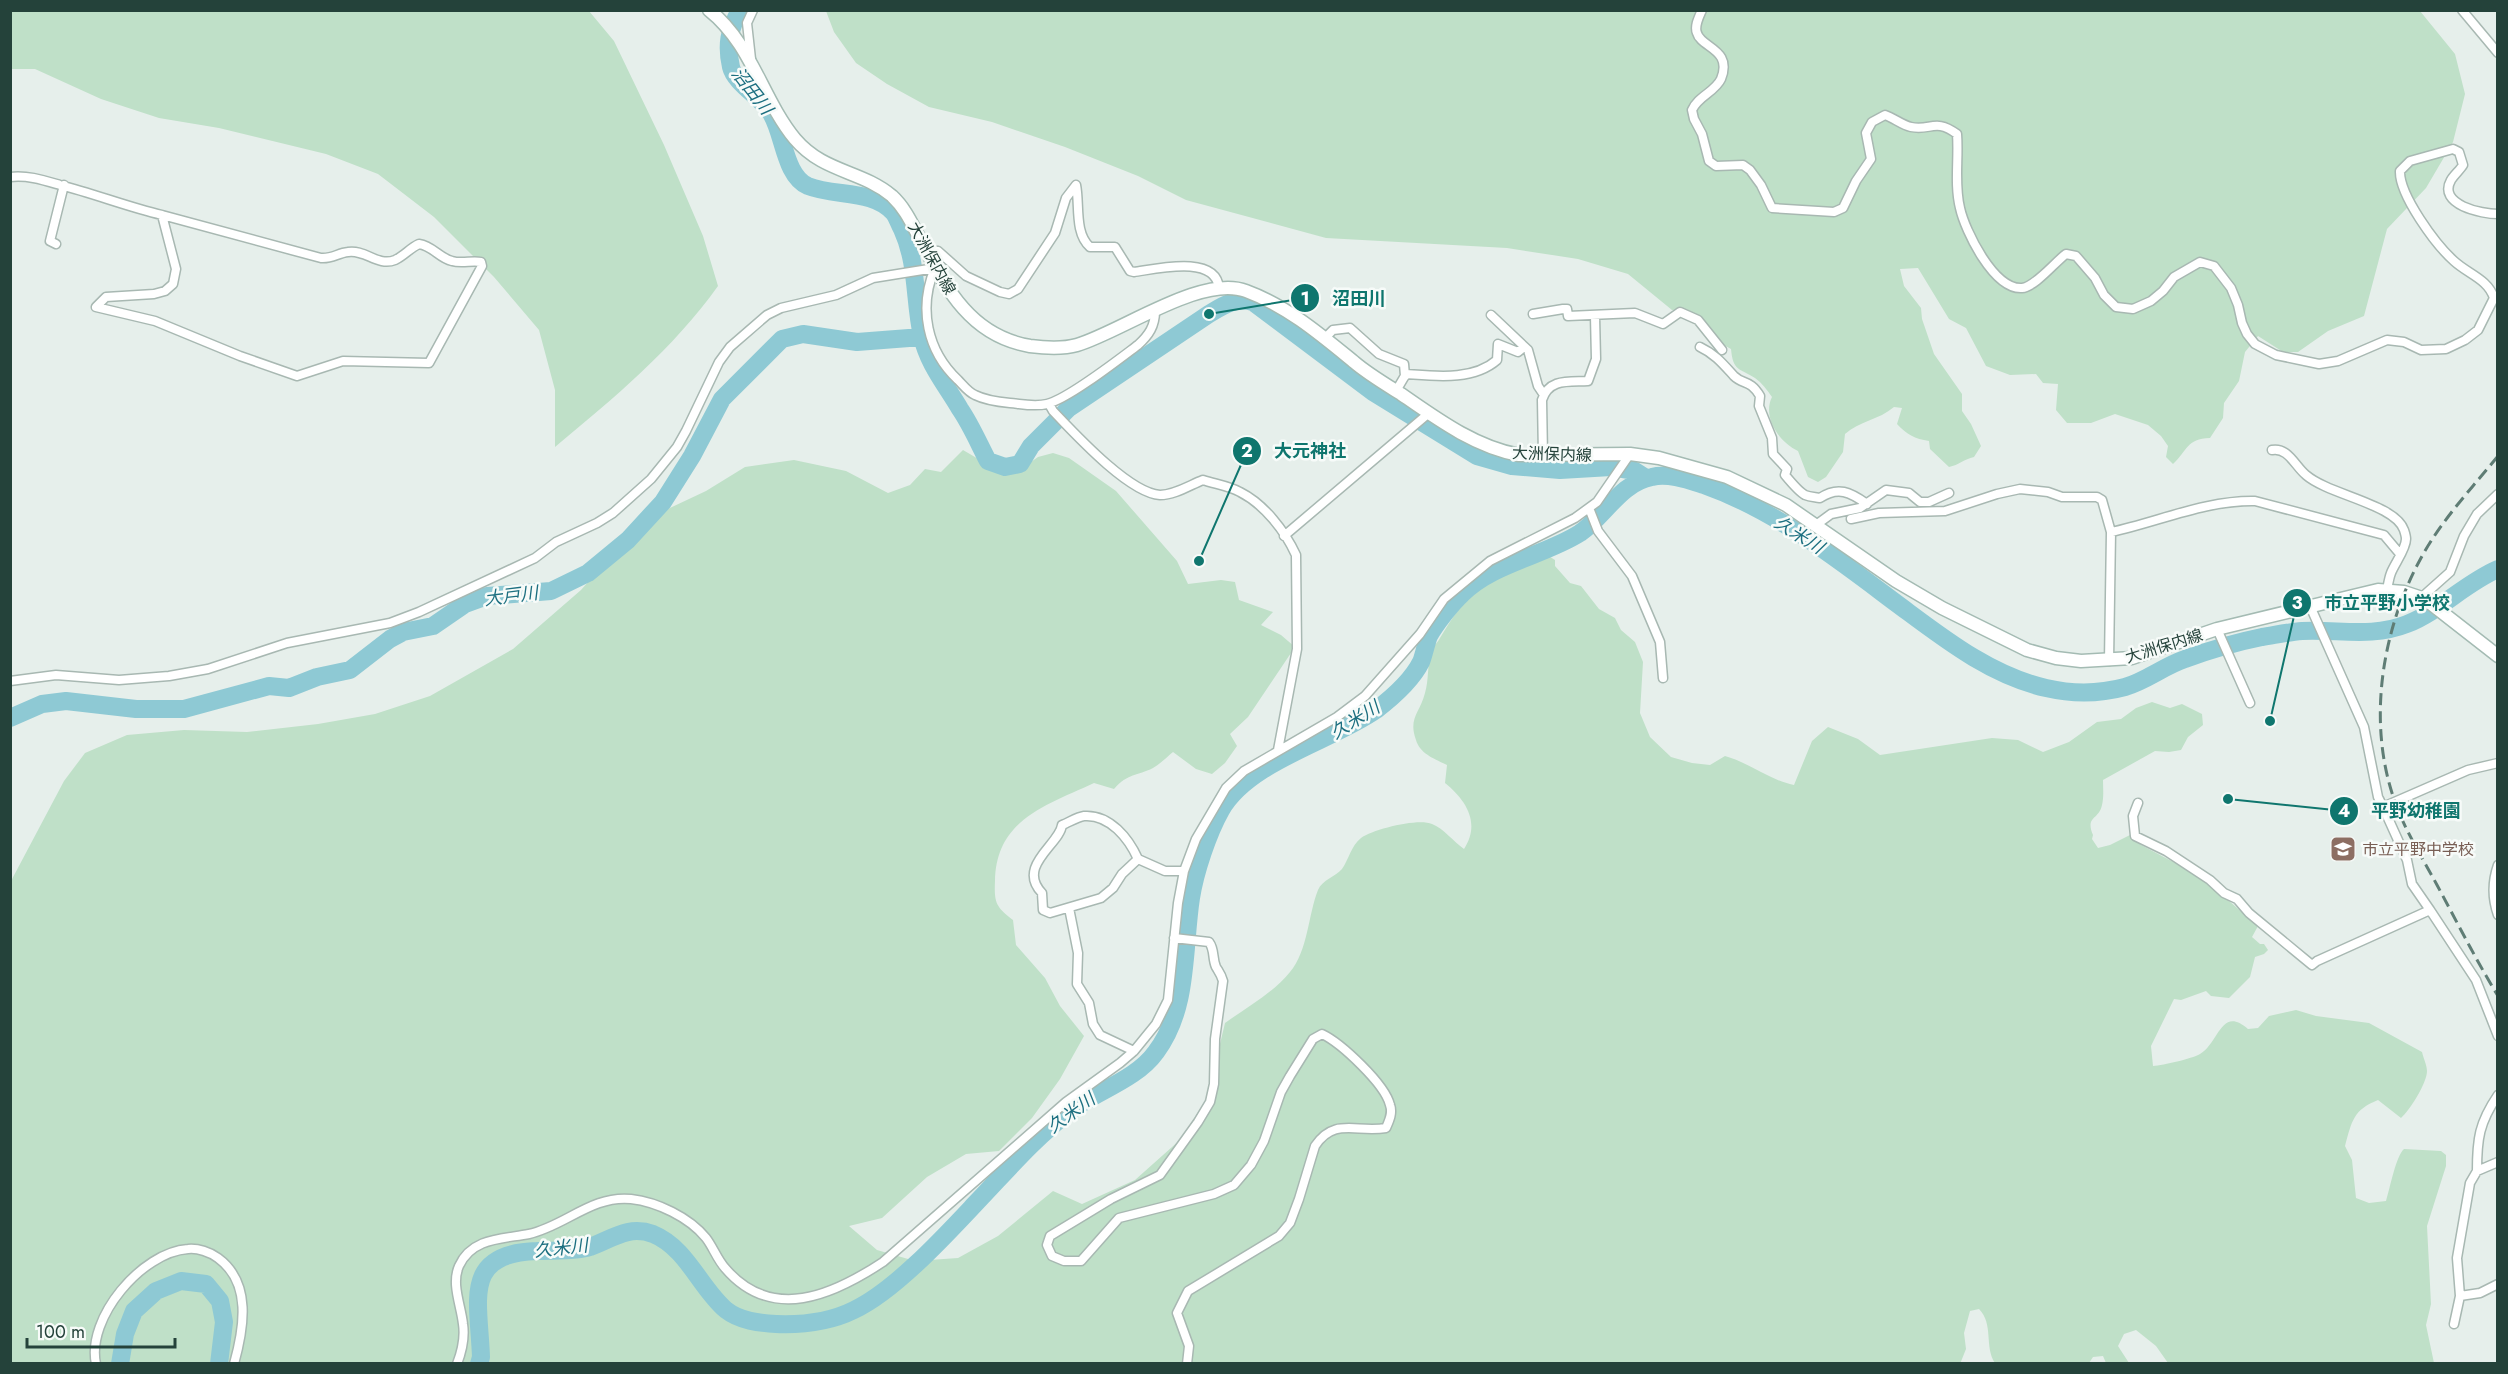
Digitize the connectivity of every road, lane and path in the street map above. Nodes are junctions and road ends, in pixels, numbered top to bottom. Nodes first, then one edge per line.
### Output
1 (709, 10) edge
2 (753, 10) edge
3 (1702, 10) edge
4 (2462, 10) edge
5 (2498, 53) edge
6 (751, 62) junction
7 (10, 177) edge
8 (64, 185) junction
9 (2498, 214) edge
10 (162, 215) junction
11 (56, 244) dead end
12 (926, 250) junction
13 (935, 268) junction
14 (1219, 288) junction
15 (1155, 311) junction
16 (1533, 314) dead end
17 (1491, 315) dead end
18 (1594, 315) junction
19 (1325, 338) junction
20 (1700, 346) dead end
21 (1524, 347) junction
22 (1722, 350) dead end
23 (1405, 376) junction
24 (1396, 391) junction
25 (1544, 395) junction
26 (1051, 408) junction
27 (1427, 415) junction
28 (2272, 450) dead end
29 (1543, 456) junction
30 (1629, 457) junction
31 (1949, 493) dead end
32 (2498, 494) edge
33 (1867, 504) junction
34 (1589, 508) junction
35 (1851, 519) dead end
36 (1816, 525) junction
37 (2111, 532) junction
38 (1284, 536) junction
39 (2400, 554) junction
40 (2387, 590) junction
41 (2423, 598) junction
42 (2312, 611) junction
43 (2218, 632) junction
44 (2498, 657) edge
45 (2109, 661) junction
46 (1663, 678) dead end
47 (10, 681) edge
48 (2250, 703) dead end
49 (1278, 750) junction
50 (2498, 763) edge
51 (2138, 803) dead end
52 (2383, 807) junction
53 (1138, 859) junction
54 (2498, 865) edge
55 (1184, 871) junction
56 (1069, 908) junction
57 (2430, 910) junction
58 (2498, 915) edge
59 (1177, 938) junction
60 (2498, 1036) edge
61 (1134, 1050) junction
62 (2498, 1095) edge
63 (2498, 1162) edge
64 (2477, 1171) junction
65 (2498, 1284) edge
66 (2460, 1296) junction
67 (2454, 1324) dead end
68 (96, 1364) edge
69 (234, 1364) edge
70 (457, 1364) edge
71 (1187, 1364) edge

1 - 6 main road, 大洲保内線
2 - 6 street
3 - 9 street
4 - 5 street
6 - 12 main road, 大洲保内線
7 - 8 street
8 - 10 street
8 - 11 street
10 - 10 street
12 - 13 main road, 大洲保内線
12 - 14 street
13 - 15 main road, 大洲保内線
13 - 26 street
13 - 47 street
14 - 15 main road, 大洲保内線
14 - 19 main road, 大洲保内線
15 - 26 street
16 - 18 street
17 - 21 street
18 - 22 street
18 - 25 street
19 - 23 street
19 - 24 main road, 大洲保内線
20 - 33 street
21 - 23 street
21 - 25 street
23 - 24 street
24 - 27 main road, 大洲保内線
25 - 29 street
26 - 38 street
27 - 29 main road, 大洲保内線
27 - 38 street
28 - 39 street
29 - 30 main road, 大洲保内線
30 - 34 street
30 - 36 main road, 大洲保内線
31 - 33 street
32 - 41 street
33 - 36 street
34 - 46 street
34 - 49 street
35 - 37 street
36 - 45 main road, 大洲保内線
37 - 39 street
37 - 45 street
38 - 49 street
39 - 40 street
40 - 41 main road, 大洲保内線
40 - 42 main road, 大洲保内線
41 - 44 main road, 大洲保内線
42 - 43 main road, 大洲保内線
42 - 52 street
43 - 45 main road, 大洲保内線
43 - 48 street
49 - 55 street
50 - 52 street
51 - 57 street
52 - 57 street
53 - 55 street
53 - 56 street
53 - 56 street
54 - 58 street
55 - 59 street
56 - 61 street
57 - 60 street
59 - 61 street
59 - 71 street
61 - 70 street
62 - 64 street
63 - 64 street
64 - 66 street
65 - 66 street
66 - 67 street
68 - 69 street

